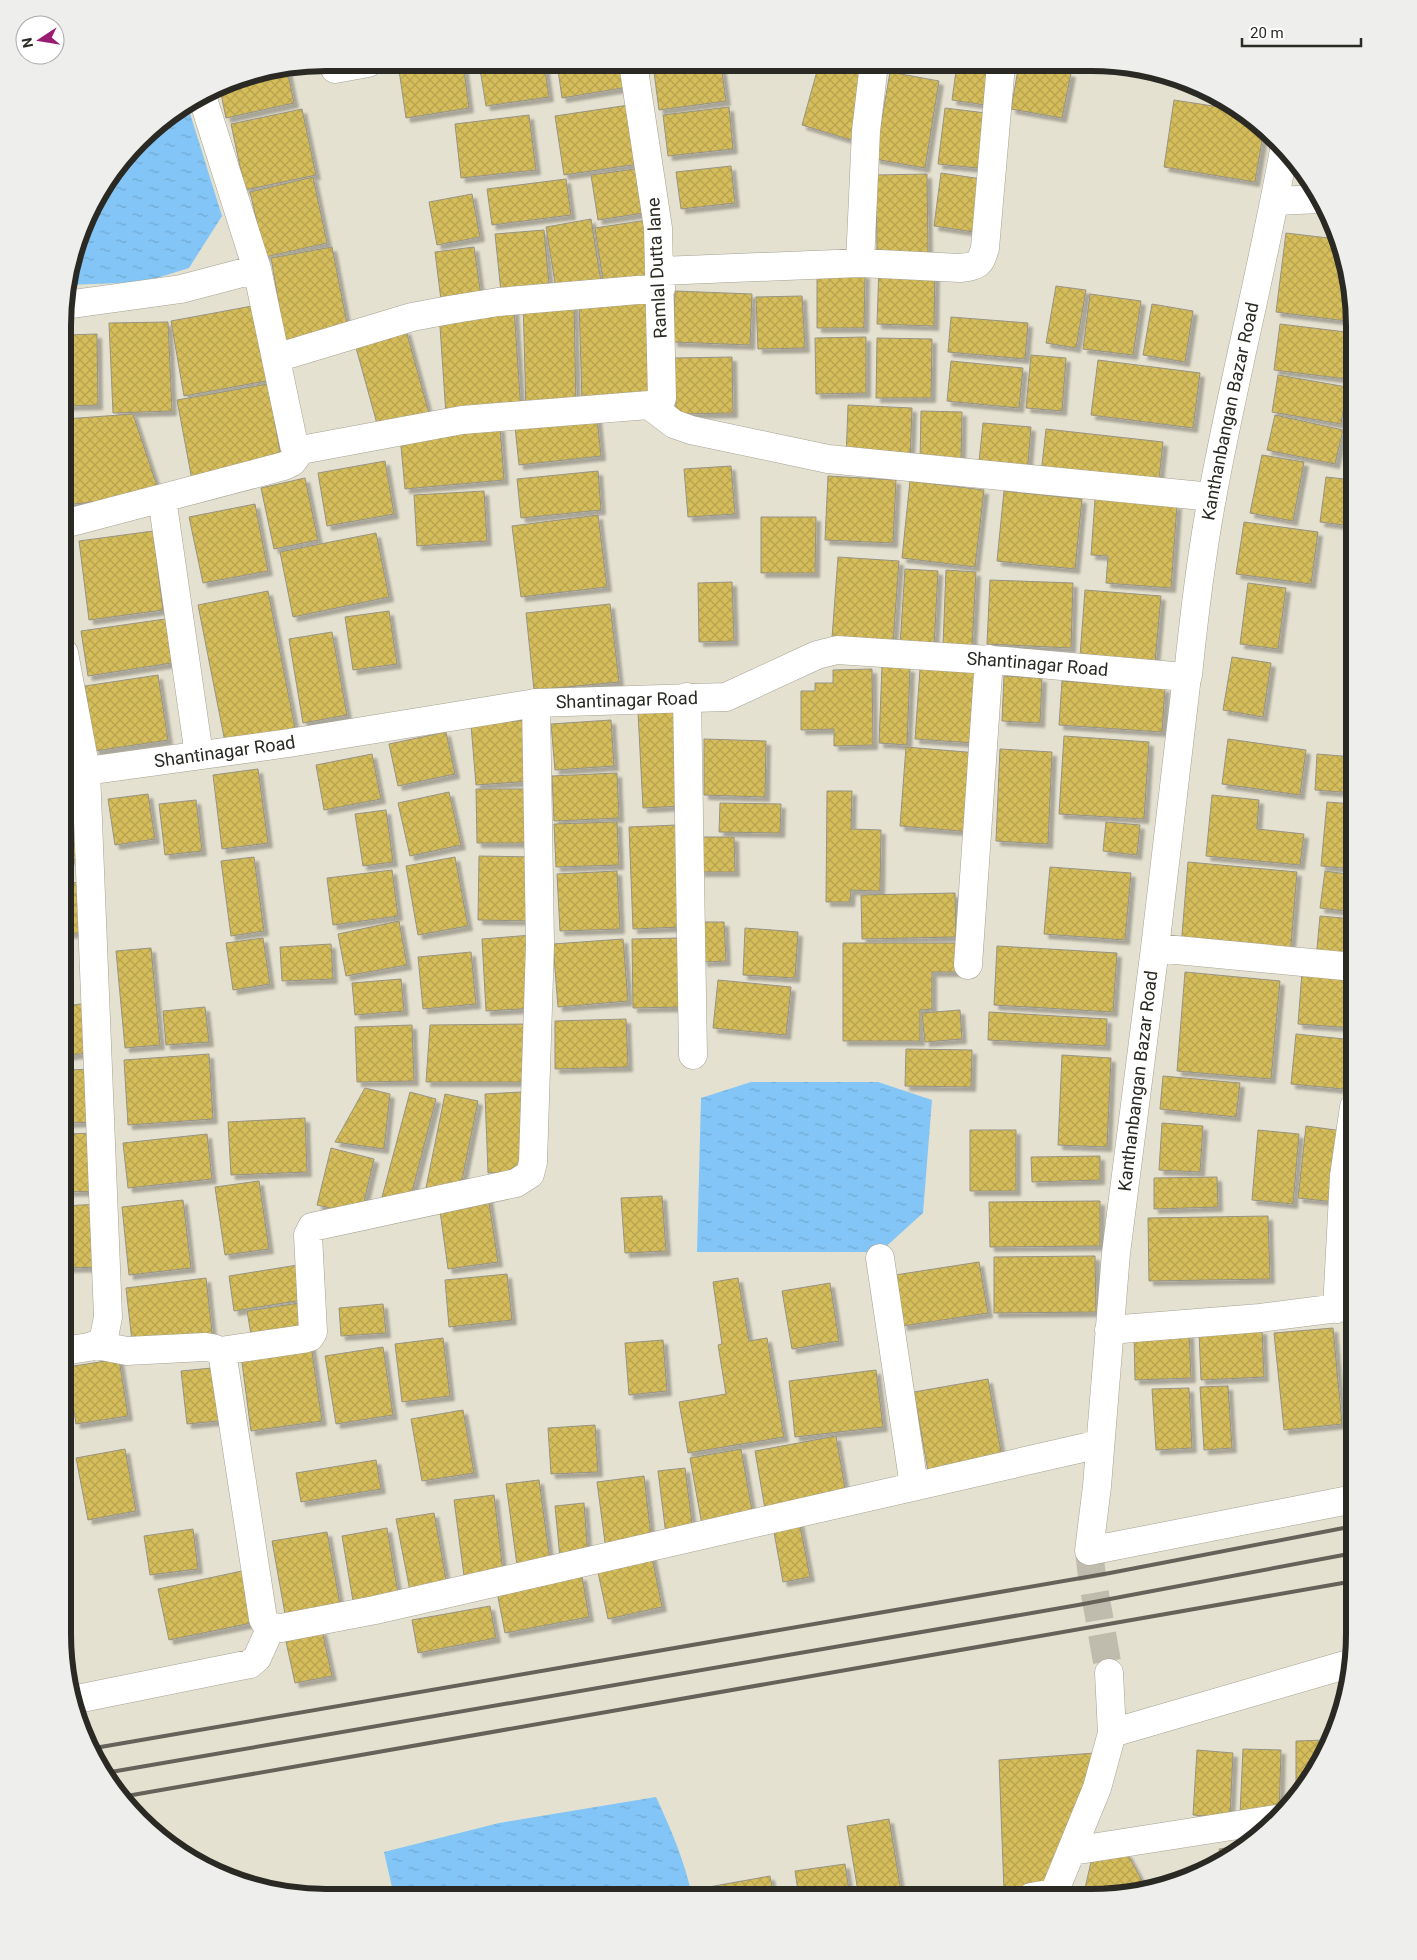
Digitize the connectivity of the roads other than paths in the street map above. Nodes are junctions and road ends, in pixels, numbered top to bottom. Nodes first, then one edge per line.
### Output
1 (634, 71) edge
2 (873, 71) edge
3 (1000, 71) edge
4 (204, 102) edge
5 (1282, 159) edge
6 (1312, 199) edge
7 (1275, 201) junction
8 (860, 263) junction
9 (257, 269) junction
10 (660, 280) junction
11 (72, 304) edge
12 (276, 358) junction
13 (649, 405) junction
14 (301, 450) junction
15 (1212, 497) junction
16 (162, 498) junction
17 (71, 522) edge
18 (989, 660) junction
19 (1186, 676) junction
20 (687, 697) junction
21 (536, 703) junction
22 (71, 728) edge
23 (199, 755) junction
24 (75, 771) edge
25 (1155, 948) junction
26 (968, 966) dead end
27 (1346, 966) edge
28 (693, 1055) dead end
29 (880, 1258) dead end
30 (1346, 1275) edge
31 (1345, 1308) edge
32 (1109, 1330) junction
33 (96, 1345) junction
34 (71, 1350) edge
35 (220, 1351) junction
36 (1100, 1444) junction
37 (914, 1486) junction
38 (1346, 1501) edge
39 (271, 1627) junction
40 (1344, 1665) edge
41 (1109, 1672) tunnel mouth
42 (80, 1698) edge
43 (1112, 1733) junction
44 (1263, 1821) edge
45 (1072, 1851) junction
46 (1050, 1889) edge

1 - 10 street, Ramlal Dutta lane
2 - 8 street
3 - 8 street
4 - 9 street
5 - 7 street, Kanthanbangan Bazar Road
6 - 7 street
7 - 15 street, Kanthanbangan Bazar Road
8 - 10 street
9 - 11 street
9 - 12 street
10 - 12 street
10 - 13 street, Ramlal Dutta lane
12 - 14 street
13 - 14 street
13 - 15 street
14 - 16 street
15 - 19 street, Kanthanbangan Bazar Road
16 - 17 street
16 - 23 street
18 - 19 street, Shantinagar Road
18 - 20 street, Shantinagar Road
18 - 26 street
19 - 25 street, Kanthanbangan Bazar Road
20 - 21 street, Shantinagar Road
20 - 28 street
21 - 23 street, Shantinagar Road
21 - 35 street
22 - 24 street
23 - 24 street, Shantinagar Road
24 - 33 street
25 - 27 street
25 - 32 street, Kanthanbangan Bazar Road
29 - 37 street
30 - 31 street
31 - 32 street
32 - 36 street, Kanthanbangan Bazar Road
33 - 34 street
33 - 35 street
35 - 39 street
36 - 37 street
36 - 38 street, Kanthanbangan Bazar Road
37 - 39 street
39 - 42 street
40 - 43 street
41 - 43 street
43 - 45 street
44 - 45 street
45 - 46 street

